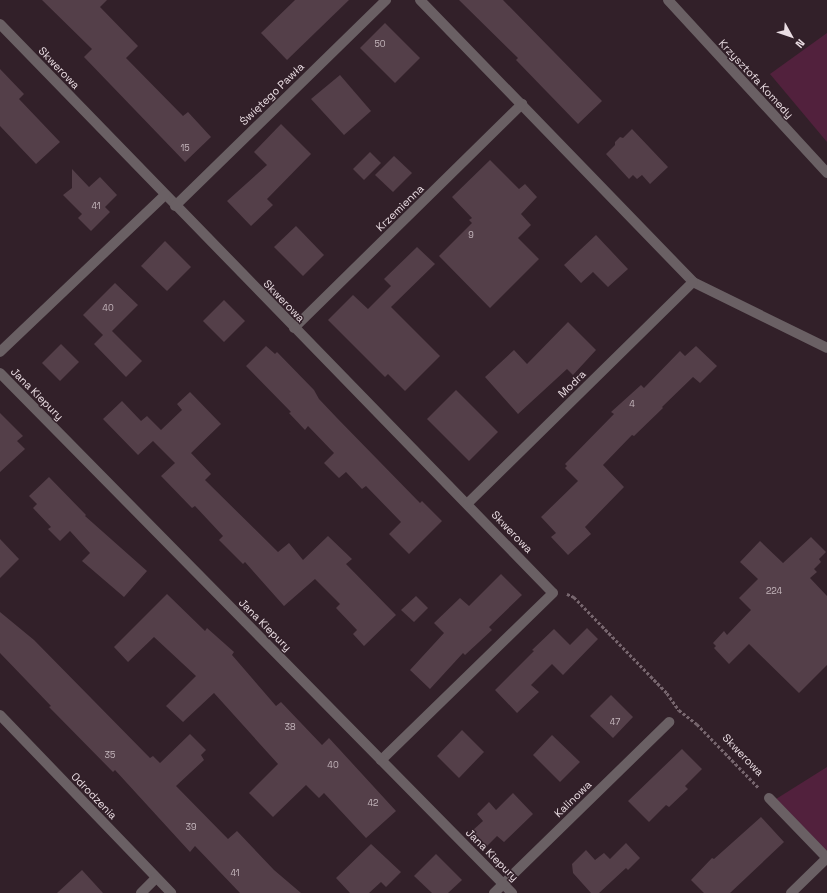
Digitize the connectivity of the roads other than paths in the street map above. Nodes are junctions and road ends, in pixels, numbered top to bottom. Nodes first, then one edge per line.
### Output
1 (386, 0) edge
2 (420, 0) edge
3 (668, 0) edge
4 (0, 24) edge
5 (522, 104) junction
6 (827, 173) edge
7 (165, 195) junction
8 (175, 206) junction
9 (693, 282) junction
10 (294, 328) junction
11 (827, 348) edge
12 (0, 352) edge
13 (0, 373) edge
14 (468, 503) junction
15 (0, 715) edge
16 (669, 722) dead end
17 (381, 760) junction
18 (769, 798) road end
19 (827, 858) edge
20 (156, 878) junction
21 (503, 884) junction
22 (141, 893) edge
23 (171, 893) edge
24 (494, 893) edge
25 (512, 893) edge
26 (791, 893) edge

1 - 8 street, Świętego Pawła
2 - 5 street
3 - 6 street, Krzysztofa Komedy
4 - 7 street, Skwerowa
5 - 9 street
5 - 10 street, Krzemienna
7 - 8 street, Skwerowa
7 - 12 street
8 - 10 street, Skwerowa
9 - 11 street
9 - 14 street, Modra
10 - 14 street, Skwerowa
13 - 17 street, Jana Kiepury
14 - 17 street, Skwerowa
15 - 20 street, Odrodzenia
16 - 21 street, Kalinowa
17 - 21 street, Jana Kiepury
18 - 19 street
19 - 26 street
20 - 22 street
20 - 23 street, Odrodzenia
21 - 24 street, Kalinowa
21 - 25 street, Jana Kiepury

